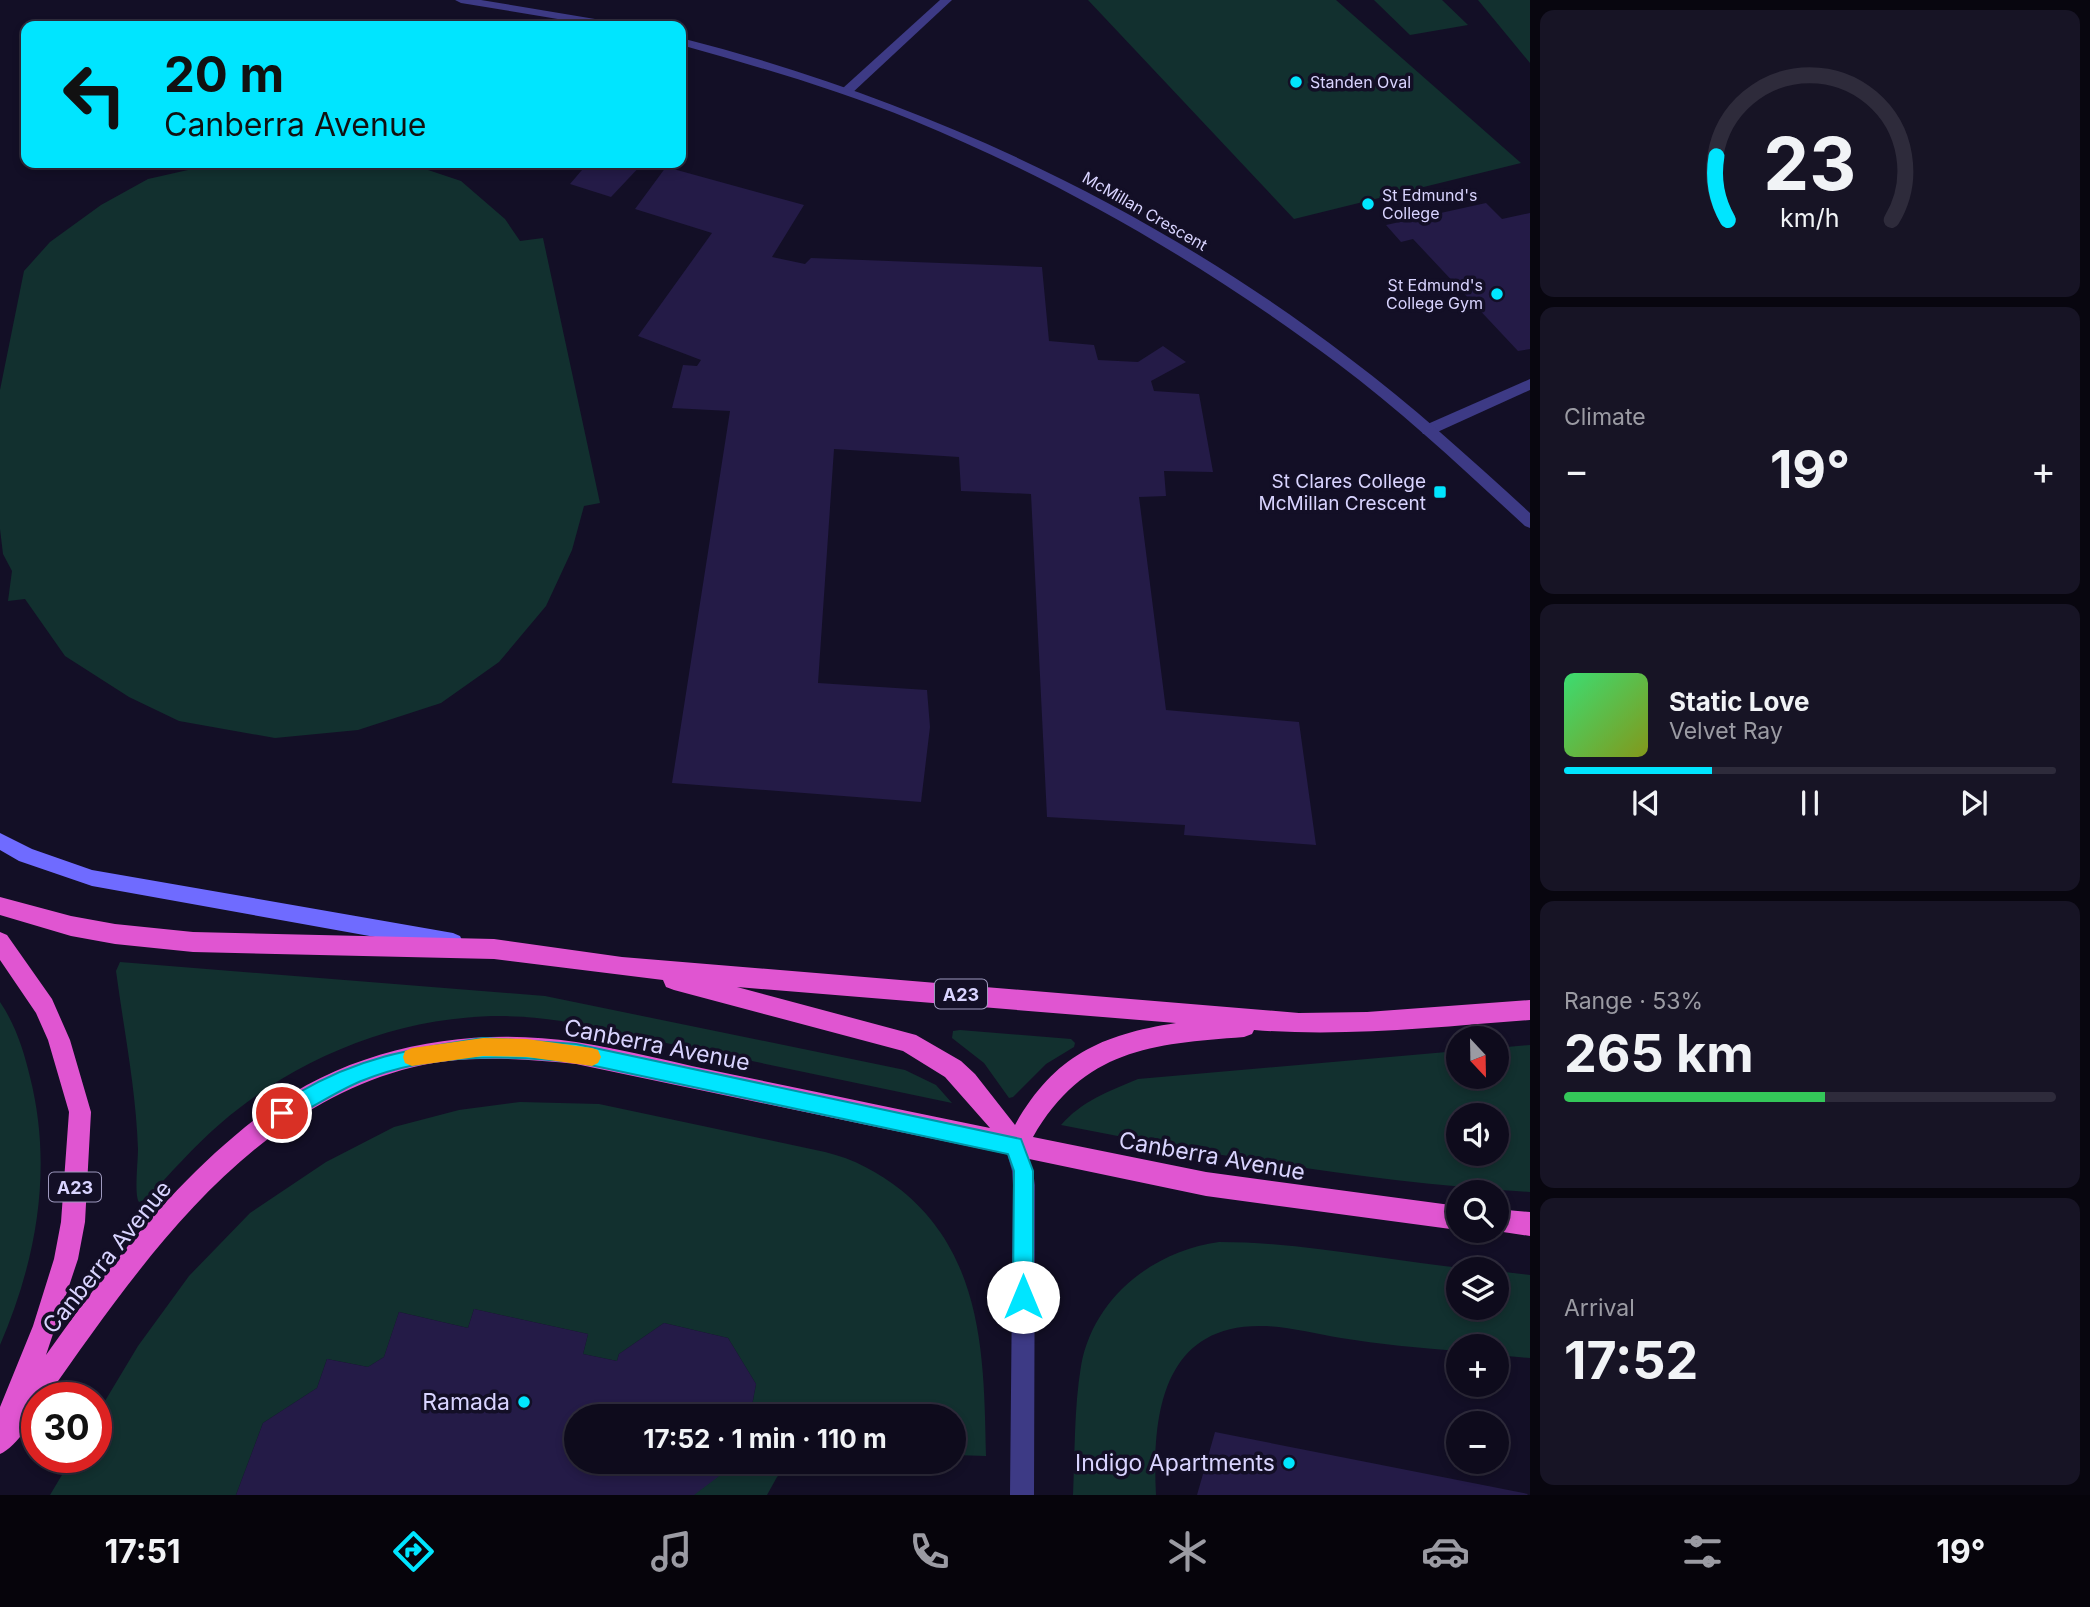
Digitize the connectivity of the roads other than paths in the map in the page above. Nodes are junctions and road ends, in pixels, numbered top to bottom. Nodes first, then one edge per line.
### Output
1 (461, 0) edge
2 (946, 0) edge
3 (589, 21) edge
4 (686, 42) edge
5 (848, 91) junction
6 (1530, 384) edge
7 (1428, 430) junction
8 (1530, 522) edge
9 (0, 841) edge
10 (0, 906) edge
11 (0, 942) edge
12 (494, 949) junction
13 (622, 967) junction
14 (1530, 1010) edge
15 (1299, 1024) junction
16 (1014, 1146) junction
17 (1446, 1216) edge
18 (1509, 1222) edge
19 (1530, 1224) edge
20 (0, 1441) edge
21 (1022, 1495) edge

1 - 3 street
2 - 5 street
4 - 5 street, McMillan Crescent
5 - 7 street, McMillan Crescent
6 - 7 street
7 - 8 street, McMillan Crescent
9 - 12 main road
10 - 12 highway, A23
11 - 20 highway, Canberra Avenue / A23
12 - 13 highway, A23
13 - 15 highway, A23
13 - 16 highway
14 - 15 highway, A23
15 - 16 highway
16 - 17 highway, Canberra Avenue / A23
16 - 20 highway, Canberra Avenue / A23
16 - 21 street
18 - 19 highway

